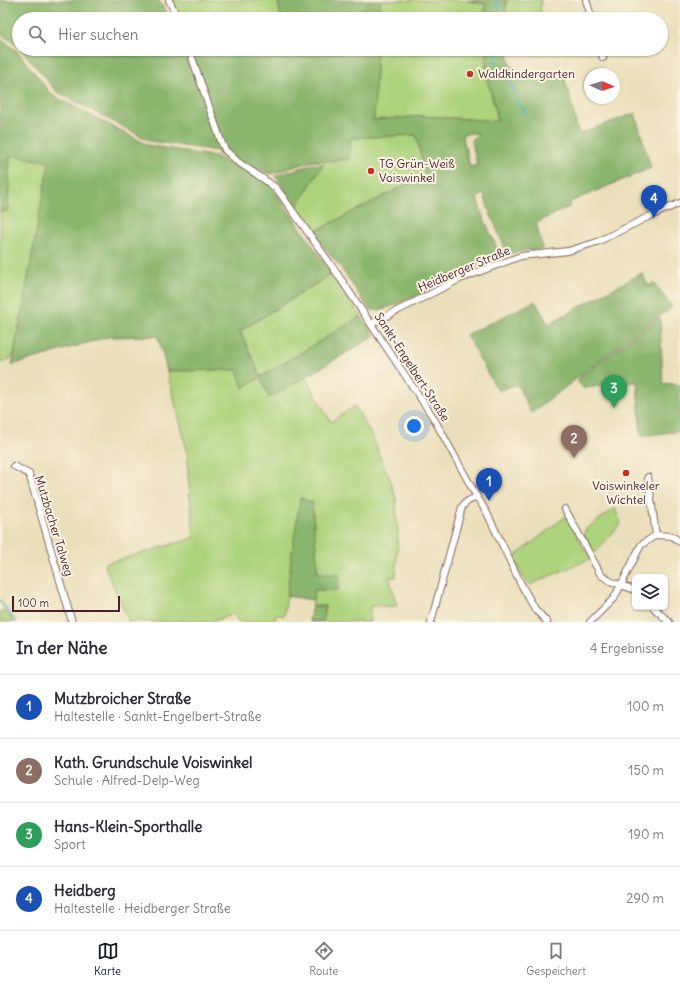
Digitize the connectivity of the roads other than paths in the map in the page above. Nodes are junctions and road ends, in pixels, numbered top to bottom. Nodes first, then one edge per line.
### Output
1 (169, 0) edge
2 (586, 0) edge
3 (175, 12) edge
4 (590, 12) edge
5 (191, 56) edge
6 (680, 203) edge
7 (371, 324) junction
8 (14, 466) dead end
9 (648, 477) dead end
10 (477, 497) junction
11 (565, 509) dead end
12 (656, 535) junction
13 (680, 542) edge
14 (621, 585) junction
15 (632, 589) edge
16 (656, 610) edge
17 (72, 622) edge
18 (431, 622) edge
19 (547, 622) edge
20 (590, 622) edge
21 (669, 622) edge

1 - 3 street
2 - 4 street
5 - 7 street, Sankt-Engelbert-Straße
6 - 7 street, Heidberger Straße
7 - 10 street, Sankt-Engelbert-Straße
8 - 17 street, Mutzbacher Talweg
9 - 12 street
10 - 18 street
10 - 19 street, Sankt-Engelbert-Straße
11 - 14 street
12 - 13 street
12 - 14 street
14 - 15 street
14 - 20 street
16 - 21 street

